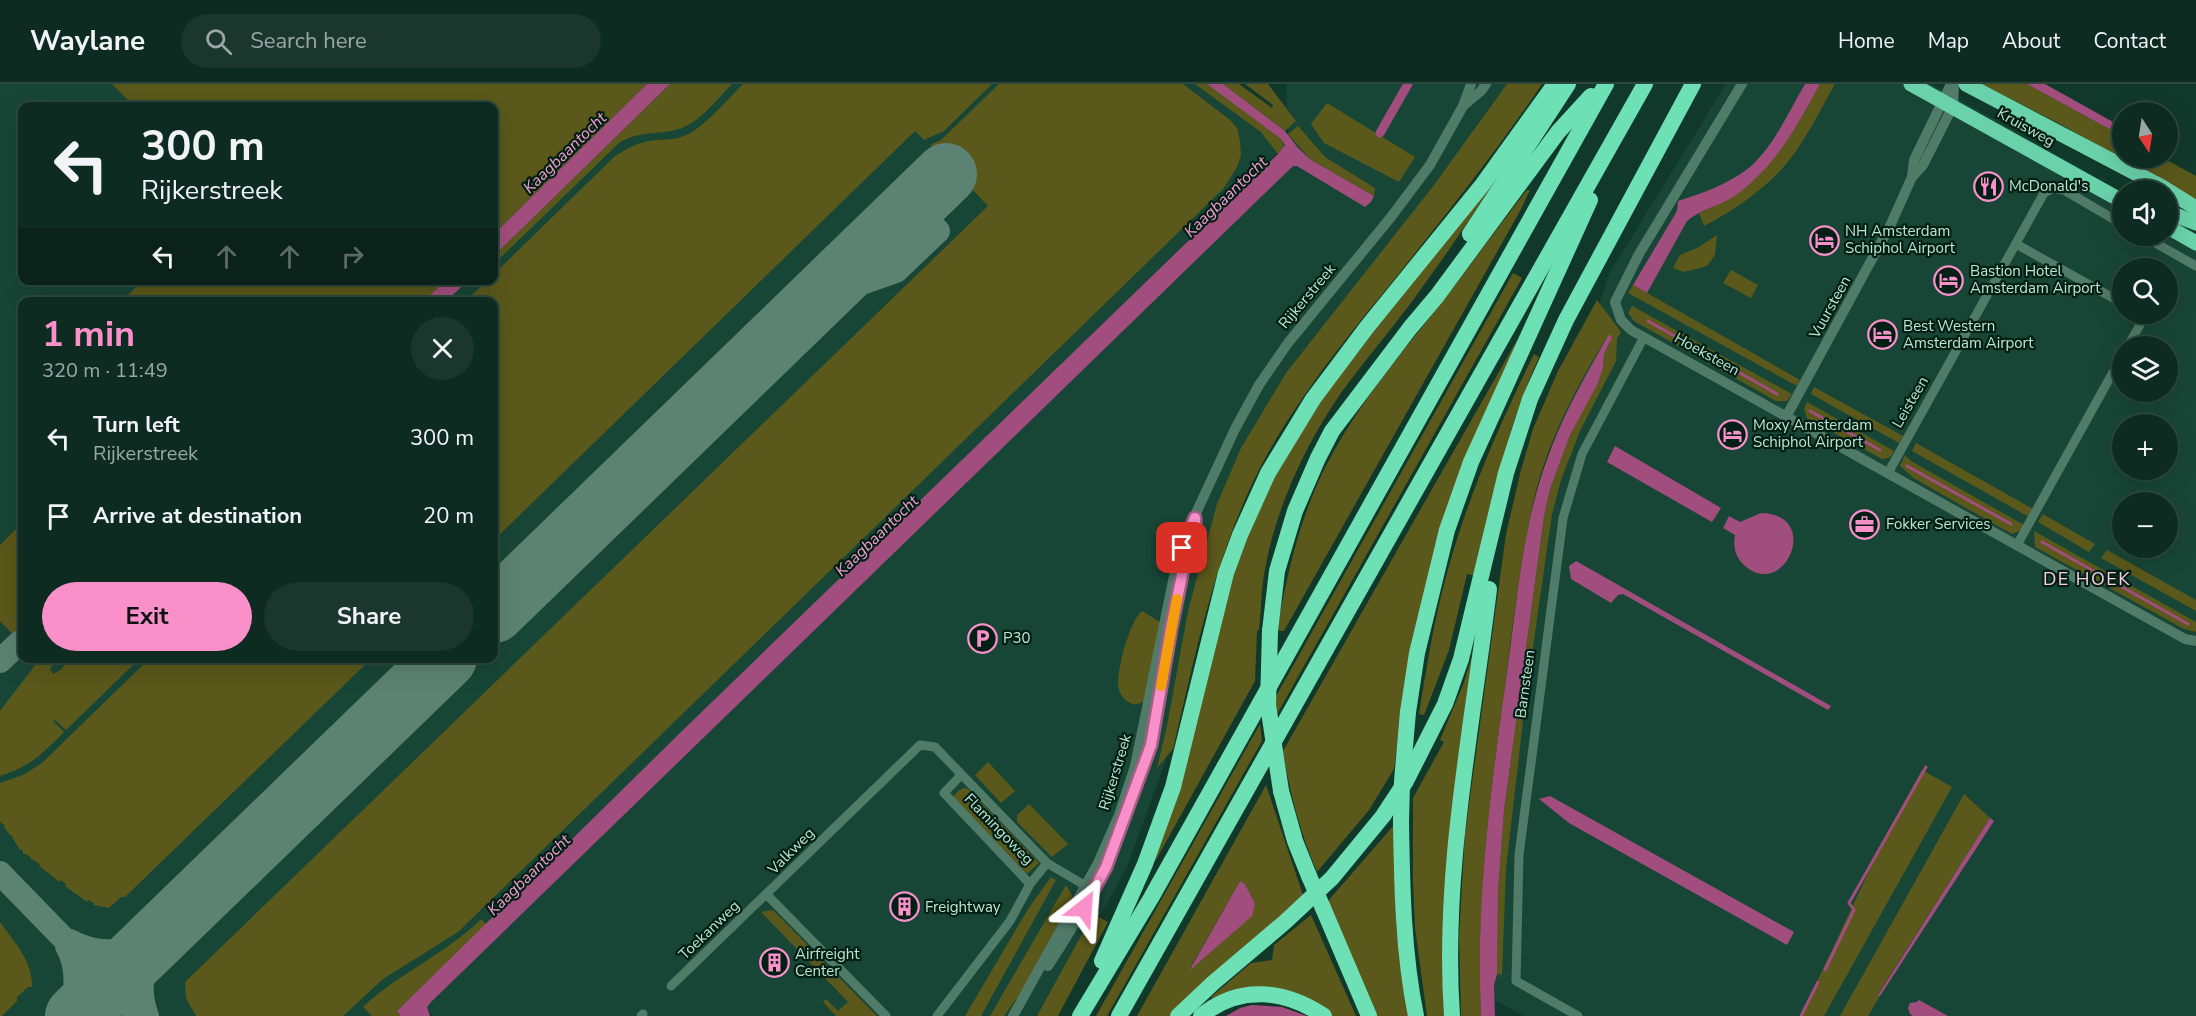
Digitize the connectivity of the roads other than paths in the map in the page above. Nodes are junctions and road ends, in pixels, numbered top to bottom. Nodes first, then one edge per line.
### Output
1 (1471, 84) edge
2 (1486, 84) edge
3 (1556, 84) edge
4 (1568, 84) edge
5 (1604, 84) edge
6 (1645, 84) edge
7 (1694, 84) edge
8 (1742, 84) edge
9 (1911, 84) edge
10 (1952, 84) edge
11 (1966, 84) edge
12 (1947, 103) junction
13 (1463, 106) junction
14 (1625, 119) junction
15 (2096, 186) junction
16 (2112, 192) edge
17 (2112, 195) edge
18 (2196, 208) edge
19 (2178, 216) edge
20 (2112, 218) edge
21 (2196, 223) edge
22 (2178, 233) edge
23 (2196, 243) edge
24 (2016, 244) junction
25 (2161, 246) edge
26 (2196, 266) edge
27 (2112, 297) edge
28 (1410, 328) junction
29 (1644, 337) junction
30 (2112, 374) edge
31 (1786, 417) junction
32 (1888, 473) junction
33 (1499, 501) junction
34 (2017, 545) junction
35 (2196, 640) edge
36 (935, 747) joint
37 (961, 775) junction
38 (1047, 863) junction
39 (1030, 884) junction
40 (1089, 888) junction
41 (767, 895) junction
42 (672, 986) dead end
43 (886, 1016) edge
44 (937, 1016) edge
45 (1013, 1016) edge
46 (1020, 1016) edge
47 (1079, 1016) edge
48 (1119, 1016) edge
49 (1179, 1016) edge
50 (1201, 1016) edge
51 (1324, 1016) edge
52 (1369, 1016) edge
53 (1416, 1016) edge
54 (1452, 1016) edge
55 (1578, 1016) edge

1 - 13 street, Rijkerstreek
2 - 13 street, Rijkerstreek
3 - 47 highway
4 - 28 highway
5 - 28 highway
5 - 47 highway
6 - 14 highway
7 - 33 highway
8 - 29 street, Hoeksteen
9 - 12 highway, Kruisweg
10 - 12 street, Vuursteen
11 - 18 highway, Kruisweg
12 - 15 highway, Kruisweg
12 - 31 street, Vuursteen
13 - 40 street, Rijkerstreek
14 - 48 highway
14 - 53 highway, bridge
15 - 16 highway
15 - 17 highway, Kruisweg
19 - 21 highway
20 - 24 street, Leisteen
22 - 23 highway
24 - 27 street
24 - 32 street, Leisteen
25 - 26 street
28 - 52 highway, bridge
29 - 31 street, Hoeksteen
29 - 55 street, Barnsteen
30 - 34 street
31 - 32 street, Hoeksteen
32 - 34 street, Hoeksteen
33 - 49 highway
33 - 54 highway
34 - 35 street, Hoeksteen
36 - 37 street, Flamingoweg
36 - 41 street, Valkweg
37 - 38 street, Flamingoweg
37 - 39 street, Flamingoweg
38 - 39 street, Flamingoweg
38 - 40 street, Flamingoweg
39 - 44 street
40 - 45 street, Rijkerstreek
40 - 46 street, Rijkerstreek
41 - 42 street, Toekanweg
41 - 43 street, Valkweg
50 - 51 highway

